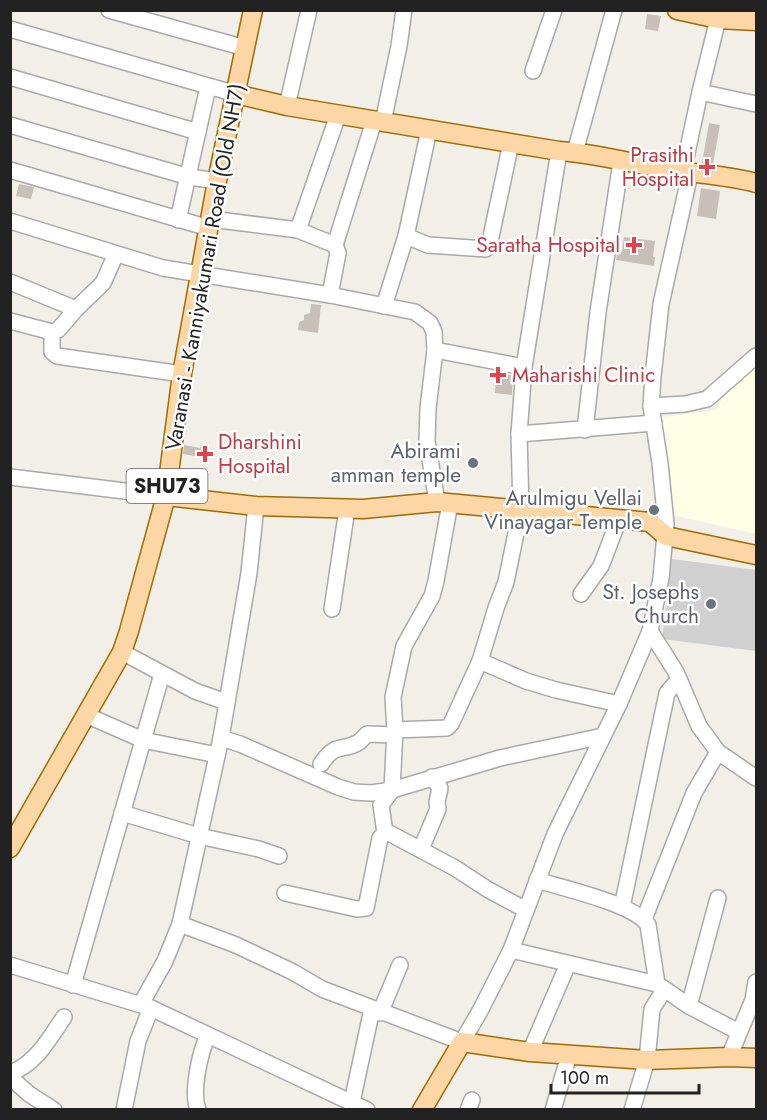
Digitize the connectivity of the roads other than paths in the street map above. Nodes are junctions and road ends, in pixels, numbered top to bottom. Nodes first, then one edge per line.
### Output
1 (109, 10) edge
2 (253, 10) edge
3 (309, 10) edge
4 (404, 10) edge
5 (554, 10) edge
6 (614, 10) edge
7 (680, 11) edge
8 (726, 17) edge
9 (756, 21) edge
10 (10, 30) edge
11 (245, 48) junction
12 (532, 71) dead end
13 (10, 77) edge
14 (208, 87) junction
15 (700, 92) junction
16 (236, 94) junction
17 (756, 104) edge
18 (286, 106) junction
19 (338, 115) junction
20 (379, 122) junction
21 (10, 125) edge
22 (429, 130) junction
23 (198, 132) junction
24 (511, 143) junction
25 (567, 151) junction
26 (621, 162) junction
27 (10, 170) edge
28 (686, 173) junction
29 (189, 177) junction
30 (217, 182) junction
31 (756, 183) edge
32 (178, 220) junction
33 (10, 221) edge
34 (210, 224) junction
35 (298, 230) junction
36 (405, 236) junction
37 (335, 245) junction
38 (116, 254) junction
39 (201, 274) junction
40 (10, 282) edge
41 (330, 295) junction
42 (384, 306) junction
43 (76, 309) junction
44 (10, 321) edge
45 (52, 333) junction
46 (435, 350) junction
47 (756, 356) edge
48 (524, 367) junction
49 (182, 374) junction
50 (651, 406) junction
51 (654, 423) junction
52 (585, 430) junction
53 (519, 434) junction
54 (10, 477) edge
55 (166, 496) junction
56 (443, 503) junction
57 (256, 506) junction
58 (346, 509) junction
59 (521, 509) junction
60 (619, 519) junction
61 (661, 527) junction
62 (756, 543) edge
63 (756, 555) edge
64 (581, 594) dead end
65 (332, 609) dead end
66 (650, 631) junction
67 (122, 652) junction
68 (480, 661) junction
69 (162, 674) junction
70 (678, 680) junction
71 (226, 702) junction
72 (619, 704) junction
73 (86, 715) junction
74 (395, 733) junction
75 (603, 736) junction
76 (221, 738) junction
77 (143, 740) junction
78 (718, 752) junction
79 (217, 754) junction
80 (321, 764) dead end
81 (432, 777) junction
82 (756, 778) edge
83 (393, 790) junction
84 (122, 813) junction
85 (386, 833) junction
86 (199, 836) junction
87 (10, 848) edge
88 (421, 849) junction
89 (279, 856) dead end
90 (537, 880) junction
91 (285, 893) dead end
92 (718, 898) dead end
93 (622, 907) junction
94 (526, 910) junction
95 (644, 919) junction
96 (180, 924) junction
97 (510, 950) junction
98 (568, 964) junction
99 (10, 965) edge
100 (400, 965) dead end
101 (73, 985) junction
102 (661, 987) junction
103 (756, 995) edge
104 (146, 1006) junction
105 (689, 1006) junction
106 (376, 1011) junction
107 (64, 1017) dead end
108 (739, 1032) junction
109 (208, 1035) junction
110 (462, 1042) junction
111 (530, 1052) junction
112 (569, 1055) junction
113 (729, 1057) junction
114 (756, 1058) edge
115 (647, 1060) junction
116 (10, 1075) edge
117 (358, 1107) edge
118 (54, 1110) edge
119 (124, 1110) edge
120 (198, 1110) edge
121 (422, 1110) edge
122 (553, 1110) edge
123 (632, 1110) edge

1 - 11 street
2 - 11 main road, Varanasi - Kanniyakumari Road (Old NH7) / SHU73
3 - 18 street
4 - 20 street
5 - 12 street
6 - 25 street
7 - 8 main road
8 - 9 main road
8 - 15 street
10 - 14 street
11 - 16 main road, Varanasi - Kanniyakumari Road (Old NH7) / SHU73
13 - 23 street
14 - 16 street
14 - 23 street
15 - 17 street
15 - 28 street
16 - 18 main road
16 - 30 main road, Varanasi - Kanniyakumari Road (Old NH7) / SHU73
18 - 19 main road
19 - 20 main road
19 - 35 street
20 - 22 main road
20 - 37 street
21 - 29 street
22 - 24 main road
22 - 36 street
23 - 29 street
24 - 25 main road
24 - 36 street
25 - 26 main road
25 - 48 street
26 - 28 main road
26 - 52 street
27 - 32 street
28 - 31 main road
28 - 50 street
29 - 30 street
29 - 32 street
30 - 34 main road, Varanasi - Kanniyakumari Road (Old NH7) / SHU73
32 - 34 street
33 - 38 street
34 - 35 street
34 - 39 main road, Varanasi - Kanniyakumari Road (Old NH7) / SHU73
35 - 37 street
36 - 42 street
37 - 41 street
38 - 39 street
38 - 43 street
39 - 41 street
39 - 49 main road, Varanasi - Kanniyakumari Road (Old NH7) / SHU73
40 - 43 street
41 - 42 street
42 - 46 street
43 - 45 street
44 - 45 street
45 - 49 street
46 - 48 street
46 - 56 street
47 - 50 street
48 - 53 street
49 - 55 main road, Varanasi - Kanniyakumari Road (Old NH7) / SHU73
50 - 51 street
51 - 52 street
51 - 61 street
52 - 53 street
53 - 59 street
54 - 55 street
55 - 57 main road
55 - 67 main road, Varanasi - Kanniyakumari Road (Old NH7) / SHU73
56 - 58 main road
56 - 59 main road
56 - 74 street
57 - 58 main road
57 - 71 street
58 - 65 street
59 - 60 main road
59 - 68 street
60 - 61 main road
60 - 64 street
61 - 62 main road
61 - 63 main road
61 - 66 street
66 - 70 street
66 - 72 street
67 - 69 street
67 - 73 main road, Varanasi - Kanniyakumari Road (Old NH7) / SHU73
68 - 72 street
68 - 74 street
69 - 71 street
69 - 77 street
70 - 78 street
70 - 93 street
71 - 76 street
72 - 75 street
73 - 77 street
73 - 87 main road, Varanasi - Kanniyakumari Road (Old NH7) / SHU73
74 - 80 street
74 - 83 street
75 - 81 street
75 - 90 street
76 - 79 street
76 - 83 street
77 - 79 street
77 - 84 street
78 - 82 street
78 - 95 street
79 - 86 street
81 - 83 street
81 - 88 street
83 - 85 street
84 - 86 street
84 - 101 street
85 - 88 street
85 - 91 street
86 - 89 street
86 - 96 street
88 - 94 street
90 - 93 street
90 - 94 street
92 - 105 street
93 - 95 street
94 - 97 street
95 - 102 street
96 - 104 street
96 - 106 street
97 - 98 street
97 - 110 street
98 - 102 street
98 - 111 street
99 - 101 street
100 - 106 street
101 - 104 street
102 - 105 street
102 - 115 street
103 - 108 street
104 - 109 street
104 - 119 street
105 - 108 street
106 - 110 street
106 - 117 street
107 - 116 street
108 - 113 street
109 - 117 street
109 - 120 street
110 - 111 main road
110 - 121 main road
111 - 112 main road
112 - 115 main road
112 - 122 street
113 - 114 main road
113 - 115 main road
115 - 123 street
116 - 118 street

